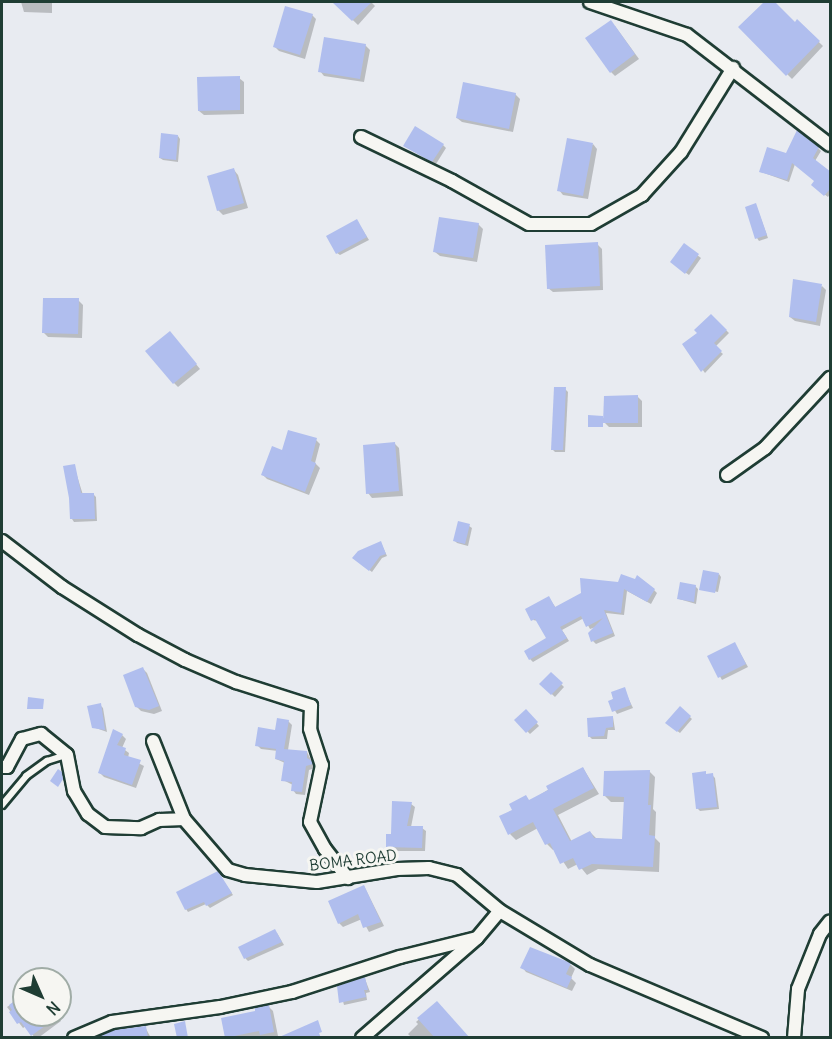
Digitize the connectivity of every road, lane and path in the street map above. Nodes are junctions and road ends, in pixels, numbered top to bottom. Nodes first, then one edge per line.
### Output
1 (590, 2) edge
2 (733, 68) junction
3 (361, 137) dead end
4 (831, 145) edge
5 (831, 378) edge
6 (727, 475) dead end
7 (2, 541) edge
8 (153, 741) dead end
9 (67, 755) junction
10 (2, 767) edge
11 (2, 805) edge
12 (184, 819) junction
13 (348, 878) junction
14 (500, 910) junction
15 (831, 921) edge
16 (477, 938) junction
17 (74, 1038) edge
18 (362, 1038) edge
19 (762, 1038) edge
20 (794, 1038) edge

1 - 2 street
2 - 3 street
2 - 4 street
5 - 6 street
7 - 13 street
8 - 12 street, BOMA ROAD
9 - 10 street
9 - 11 lane
9 - 12 street
12 - 13 street, BOMA ROAD
13 - 14 street, BOMA ROAD
14 - 16 street
14 - 19 street, BOMA ROAD
15 - 20 street
16 - 17 street
16 - 18 street

